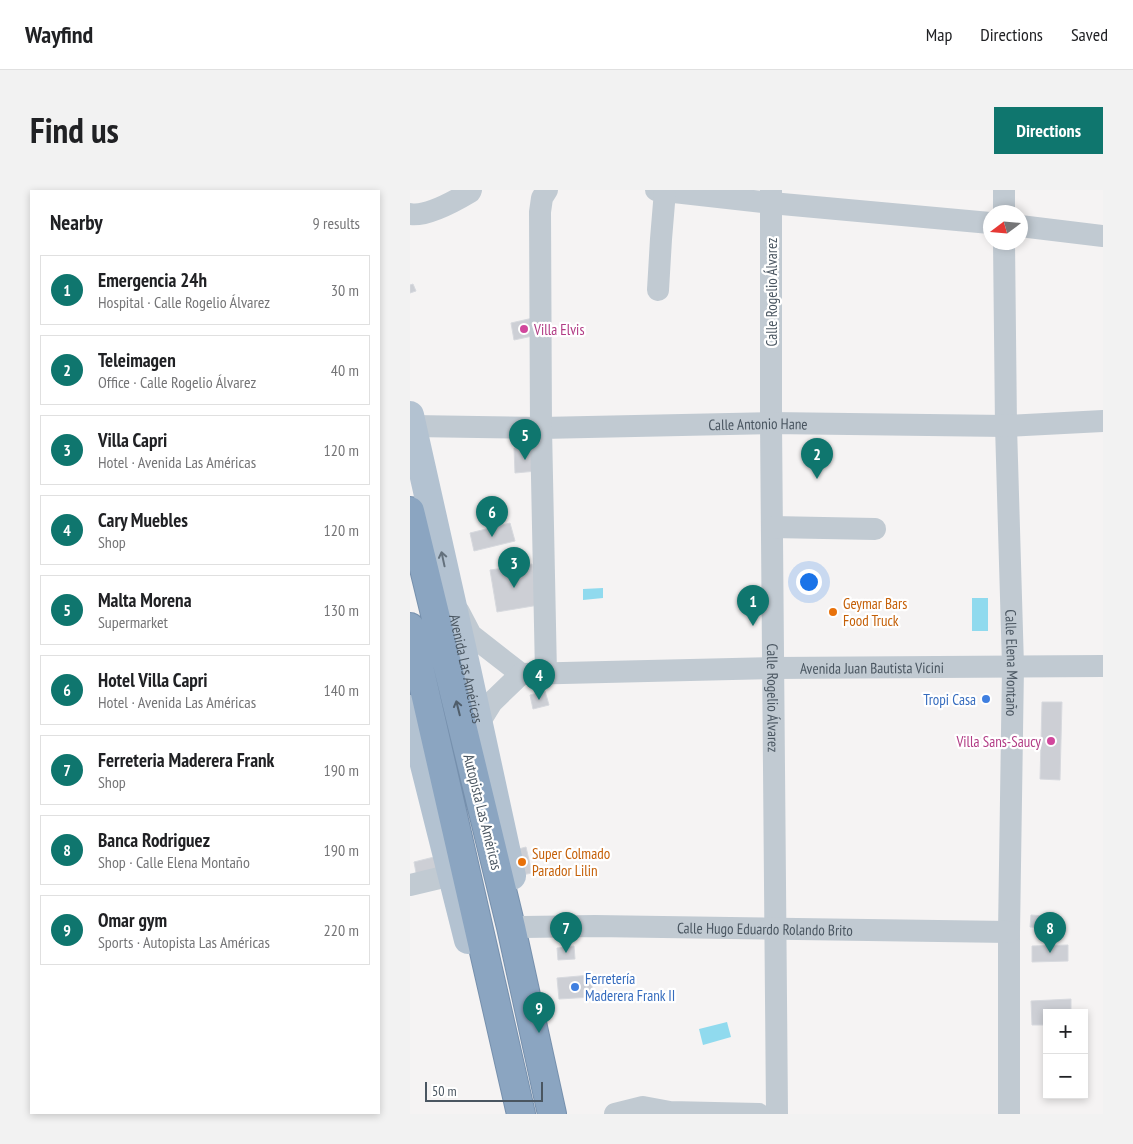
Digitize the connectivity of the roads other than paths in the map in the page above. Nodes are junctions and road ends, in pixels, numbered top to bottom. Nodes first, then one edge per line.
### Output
1 (472, 190) edge
2 (547, 190) edge
3 (661, 190) edge
4 (1004, 190) edge
5 (771, 197) edge
6 (1004, 205) edge
7 (410, 214) edge
8 (983, 222) edge
9 (1028, 227) edge
10 (1103, 236) edge
11 (1004, 250) edge
12 (658, 290) dead end
13 (411, 421) edge
14 (1103, 421) edge
15 (771, 423) junction
16 (1006, 426) junction
17 (541, 428) junction
18 (410, 511) edge
19 (772, 527) junction
20 (874, 530) dead end
21 (452, 599) junction
22 (410, 627) edge
23 (1013, 666) junction
24 (1103, 666) edge
25 (774, 668) junction
26 (521, 674) junction
27 (546, 674) junction
28 (410, 709) edge
29 (479, 723) junction
30 (452, 875) junction
31 (410, 885) edge
32 (523, 928) junction
33 (776, 928) junction
34 (1009, 932) junction
35 (542, 1069) junction
36 (521, 1113) edge
37 (552, 1114) edge
38 (615, 1114) edge
39 (759, 1114) edge
40 (777, 1114) edge
41 (1009, 1114) edge

1 - 7 street
2 - 17 street
3 - 5 street
3 - 12 street
4 - 6 street
5 - 8 street
5 - 15 street, Calle Rogelio Álvarez
9 - 10 street
11 - 16 street, Calle Elena Montaño
13 - 17 street, Calle Antonio Hane
21 -> 13 main road, Avenida Las Américas
14 - 16 street, Calle Antonio Hane
15 - 16 street, Calle Antonio Hane
15 - 17 street, Calle Antonio Hane
15 - 19 street, Calle Rogelio Álvarez
16 - 23 street, Calle Elena Montaño
17 - 27 street
35 -> 18 highway, Autopista Las Américas
19 - 20 street
19 - 25 street, Calle Rogelio Álvarez
21 - 26 street
21 - 29 main road, Avenida Las Américas
22 - 36 highway, Autopista Las Américas
23 - 24 street, Avenida Juan Bautista Vicini
23 - 25 street, Avenida Juan Bautista Vicini
23 - 34 street, Calle Elena Montaño
25 - 27 street, Avenida Juan Bautista Vicini
25 - 33 street, Calle Rogelio Álvarez
26 - 27 street, Avenida Juan Bautista Vicini
26 - 29 street
28 - 30 main road
29 - 32 main road, Avenida Las Américas
30 - 31 street
30 - 36 main road
32 - 33 street, Calle Hugo Eduardo Rolando Brito
32 - 35 main road, Avenida Las Américas
33 - 34 street, Calle Hugo Eduardo Rolando Brito
33 - 40 street, Calle Rogelio Álvarez
34 - 41 street, Calle Elena Montaño
35 - 37 highway, Autopista Las Américas
38 - 39 street

